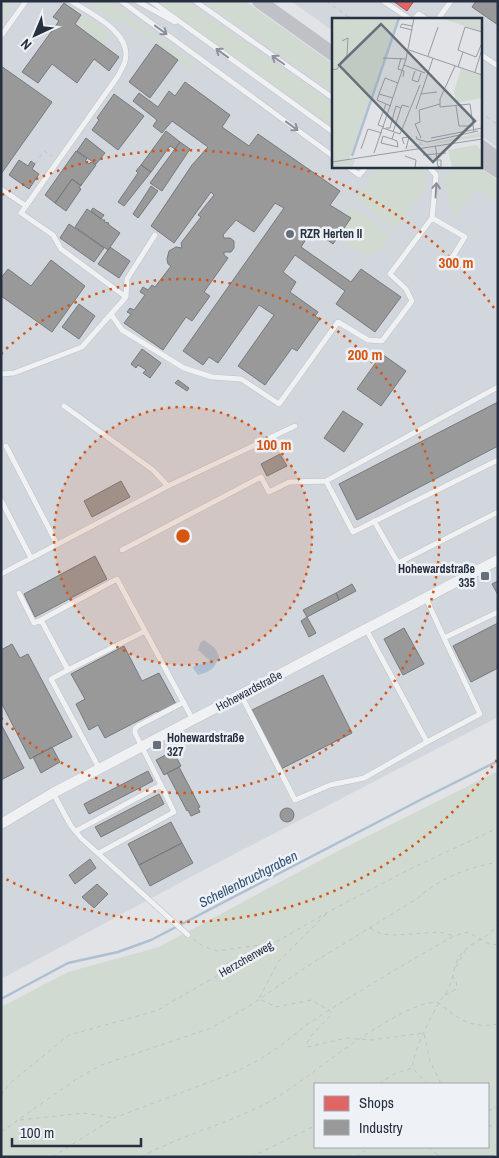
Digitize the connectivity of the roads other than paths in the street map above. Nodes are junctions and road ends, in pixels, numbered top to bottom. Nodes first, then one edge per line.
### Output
1 (26, 1) edge
2 (71, 1) edge
3 (121, 1) edge
4 (138, 1) edge
5 (151, 1) edge
6 (194, 1) edge
7 (258, 1) edge
8 (275, 1) edge
9 (383, 1) edge
10 (451, 1) edge
11 (410, 18) edge
12 (413, 18) edge
13 (425, 18) edge
14 (439, 18) edge
15 (197, 35) junction
16 (1, 36) edge
17 (332, 41) edge
18 (332, 53) edge
19 (482, 55) edge
20 (498, 66) edge
21 (332, 97) edge
22 (332, 131) edge
23 (482, 147) edge
24 (332, 155) edge
25 (498, 158) edge
26 (482, 160) edge
27 (350, 168) edge
28 (365, 168) edge
29 (430, 168) edge
30 (498, 171) edge
31 (1, 189) edge
32 (26, 206) junction
33 (432, 218) junction
34 (155, 234) dead end
35 (448, 264) dead end
36 (126, 297) junction
37 (111, 314) junction
38 (1, 374) edge
39 (498, 387) edge
40 (64, 406) dead end
41 (295, 426) dead end
42 (6, 446) dead end
43 (498, 460) edge
44 (326, 481) junction
45 (168, 486) junction
46 (1, 500) edge
47 (498, 512) edge
48 (374, 521) junction
49 (57, 544) junction
50 (122, 550) dead end
51 (31, 558) junction
52 (498, 560) edge
53 (1, 574) edge
54 (19, 593) dead end
55 (426, 598) junction
56 (498, 612) edge
57 (41, 620) junction
58 (366, 629) junction
59 (146, 631) junction
60 (444, 638) junction
61 (68, 670) junction
62 (241, 695) junction
63 (184, 702) junction
64 (193, 720) junction
65 (427, 742) junction
66 (142, 746) junction
67 (99, 768) junction
68 (161, 785) junction
69 (53, 793) junction
70 (1, 824) edge
71 (76, 831) junction
72 (99, 853) junction
73 (188, 935) road end

1 - 16 lane
2 - 32 lane
3 -> 24 lane
4 - 15 lane
5 - 15 lane
21 -> 6 lane
7 - 18 main road
8 - 17 main road
9 - 11 lane
10 - 14 lane
12 - 13 lane
22 -> 15 lane
19 - 20 lane
23 - 25 main road
26 - 30 main road
27 - 28 lane
33 -> 29 lane
31 - 32 lane
32 - 36 lane
33 - 35 lane
33 - 37 lane
34 - 36 lane
36 - 37 lane
37 - 38 lane
39 - 44 lane
40 - 45 lane
41 - 45 lane
42 - 49 lane
43 - 48 lane
44 - 48 lane
44 - 50 lane
45 - 49 lane
46 - 51 lane
47 - 48 lane
49 - 51 lane
51 - 53 lane
52 - 55 street, Hohewardstraße
54 - 57 lane
55 - 58 street, Hohewardstraße
55 - 60 lane
56 - 60 lane
57 - 59 lane
57 - 61 lane
58 - 62 street, Hohewardstraße
58 - 65 lane
59 - 61 lane
59 - 63 lane
60 - 65 lane
61 - 67 lane
62 - 64 street, Hohewardstraße
62 - 65 lane
63 - 64 lane
63 - 66 lane
64 - 66 street, Hohewardstraße
66 - 67 street, Hohewardstraße
66 - 68 lane
67 - 69 street, Hohewardstraße
68 - 71 lane
68 - 72 lane
69 - 70 street, Hohewardstraße
69 - 71 lane
71 - 72 lane
72 - 73 lane

